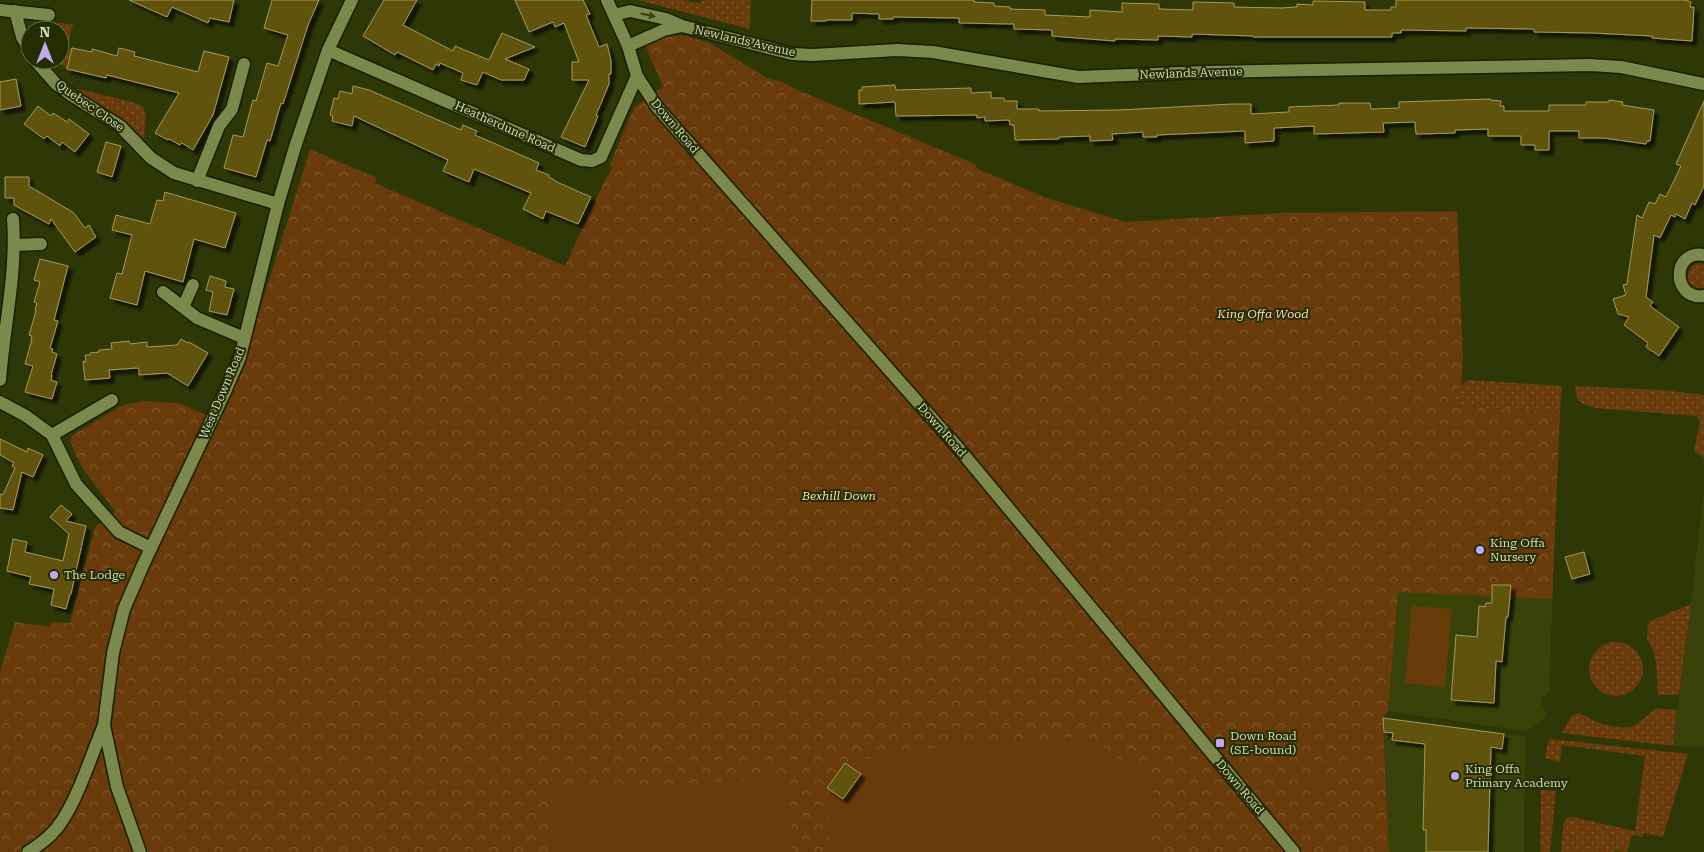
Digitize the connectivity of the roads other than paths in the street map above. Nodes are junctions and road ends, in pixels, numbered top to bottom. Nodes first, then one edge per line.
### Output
1 (352, 0) edge
2 (607, 0) edge
3 (0, 10) edge
4 (15, 11) junction
5 (49, 15) dead end
6 (614, 15) junction
7 (682, 26) junction
8 (20, 30) edge
9 (628, 46) junction
10 (328, 50) junction
11 (244, 64) dead end
12 (44, 70) edge
13 (637, 76) junction
14 (1704, 84) edge
15 (197, 181) junction
16 (278, 204) junction
17 (13, 218) dead end
18 (41, 244) dead end
19 (15, 245) junction
20 (1704, 255) edge
21 (193, 285) dead end
22 (163, 292) dead end
23 (1704, 296) edge
24 (183, 307) junction
25 (244, 338) junction
26 (0, 380) edge
27 (112, 400) dead end
28 (0, 402) edge
29 (52, 435) junction
30 (151, 548) junction
31 (104, 725) junction
32 (28, 852) edge
33 (140, 852) edge
34 (1294, 852) edge

1 - 10 street, West Down Road
2 - 6 street, Down Road
3 - 4 street
4 - 5 street
4 - 8 street
6 -> 7 street, Newlands Avenue
6 - 9 street, Down Road
7 - 9 street, Newlands Avenue
7 - 14 street, Newlands Avenue
9 - 13 street, Down Road
10 - 13 street, Heatherdune Road
10 - 16 street, West Down Road
11 - 15 street
12 - 15 street, Quebec Close
13 - 34 street, Down Road
15 - 16 street, Quebec Close
16 - 25 street, West Down Road
17 - 19 street
18 - 19 street
19 - 26 street
20 - 23 street
21 - 24 street
22 - 24 street
24 - 25 street
25 - 30 street, West Down Road
27 - 29 street
28 - 29 street
29 - 30 street
30 - 31 street, West Down Road
31 - 32 street, West Down Road
31 - 33 street, West Down Road

